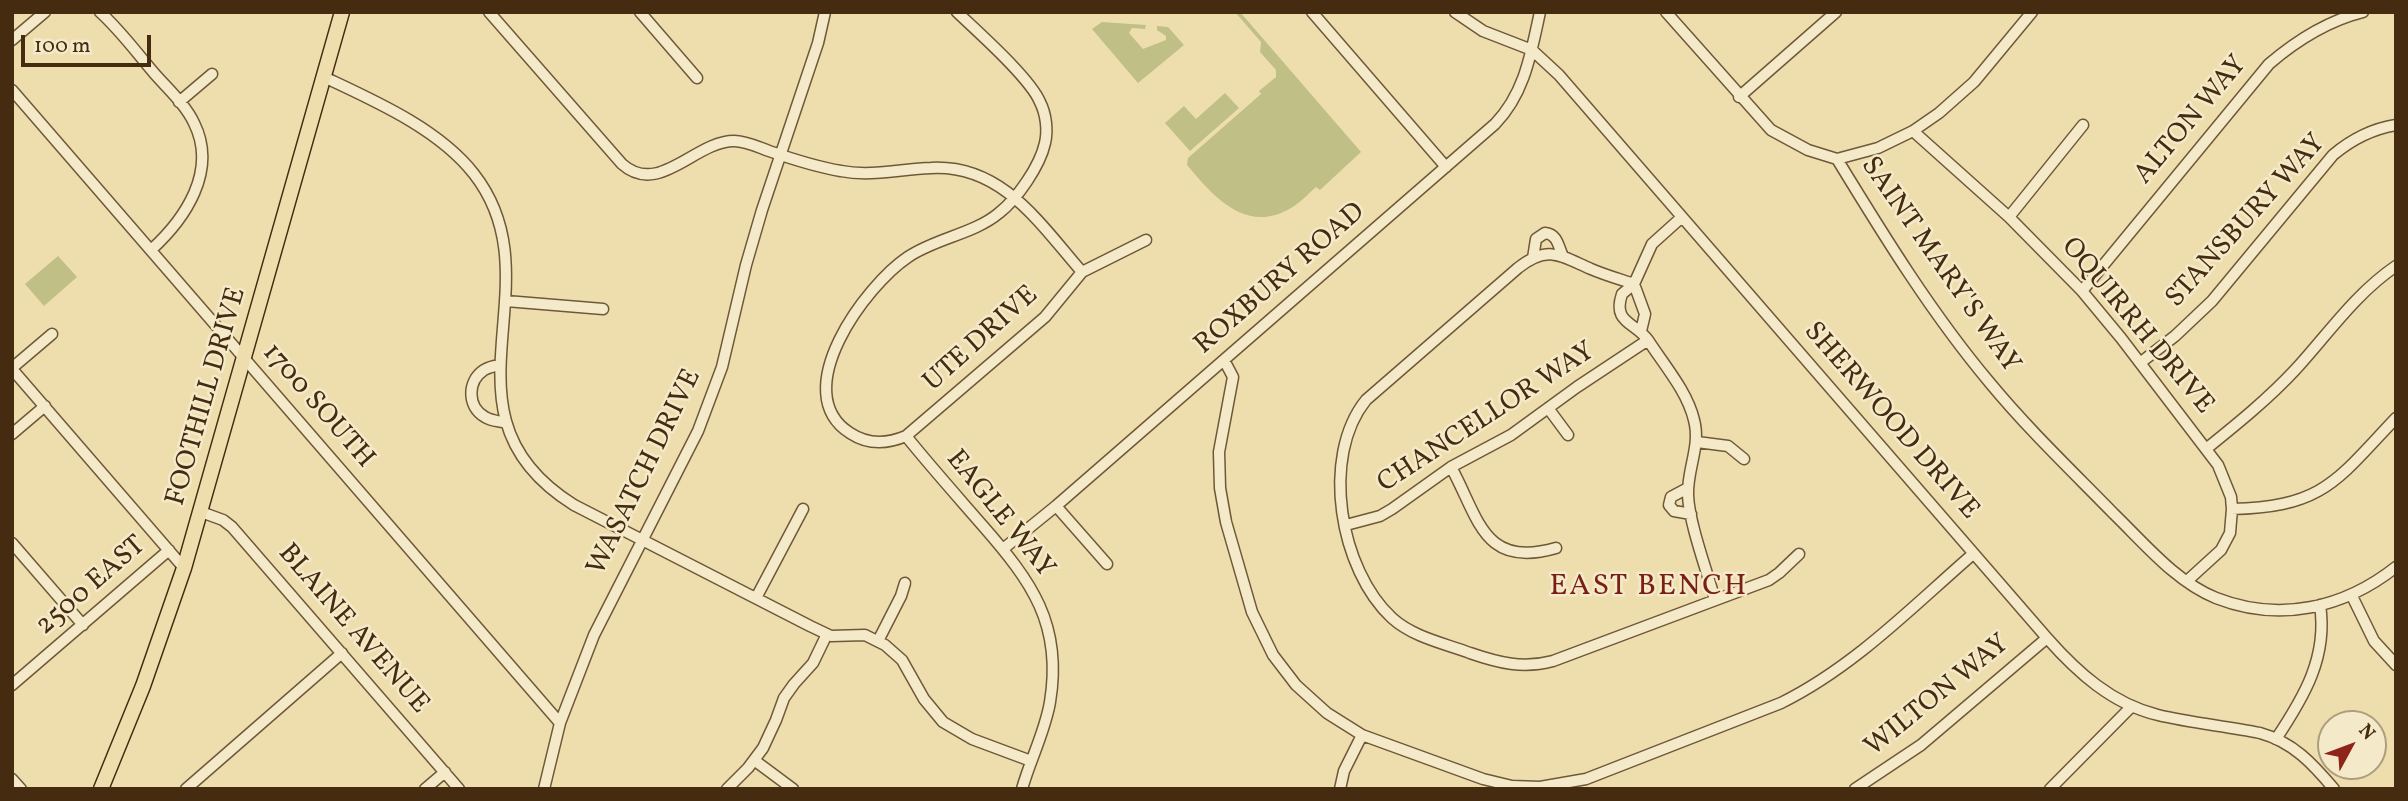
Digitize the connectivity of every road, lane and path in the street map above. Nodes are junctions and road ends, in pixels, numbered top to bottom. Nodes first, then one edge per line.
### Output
1 (45, 12) edge
2 (100, 12) edge
3 (489, 12) edge
4 (640, 12) edge
5 (825, 12) edge
6 (957, 12) edge
7 (1312, 12) edge
8 (1455, 12) edge
9 (1540, 12) edge
10 (1666, 12) edge
11 (1836, 12) edge
12 (2032, 12) edge
13 (2363, 12) edge
14 (341, 13) edge
15 (12, 40) edge
16 (1532, 50) junction
17 (212, 74) dead end
18 (324, 77) junction
19 (697, 78) dead end
20 (12, 90) edge
21 (1739, 97) junction
22 (179, 102) junction
23 (2083, 125) dead end
24 (2396, 125) edge
25 (1913, 131) junction
26 (779, 154) junction
27 (1837, 159) junction
28 (1446, 167) junction
29 (1014, 196) junction
30 (1682, 217) junction
31 (2009, 217) junction
32 (1146, 240) dead end
33 (151, 250) junction
34 (1562, 254) junction
35 (1533, 257) junction
36 (2396, 266) edge
37 (1082, 272) junction
38 (1634, 284) junction
39 (2082, 291) junction
40 (506, 301) junction
41 (603, 309) dead end
42 (52, 334) dead end
43 (1645, 336) junction
44 (244, 358) junction
45 (1224, 360) junction
46 (2140, 363) junction
47 (500, 365) junction
48 (12, 368) edge
49 (44, 406) junction
50 (1548, 408) junction
51 (2396, 418) edge
52 (506, 423) junction
53 (12, 434) edge
54 (1568, 435) dead end
55 (906, 436) junction
56 (1697, 442) junction
57 (2206, 449) junction
58 (1744, 458) dead end
59 (1451, 467) junction
60 (1688, 488) junction
61 (1056, 506) junction
62 (803, 509) dead end
63 (2232, 509) junction
64 (201, 512) junction
65 (1691, 514) junction
66 (1346, 525) junction
67 (640, 540) junction
68 (12, 542) edge
69 (1556, 548) dead end
70 (1003, 549) junction
71 (169, 550) junction
72 (1799, 554) dead end
73 (1973, 554) junction
74 (1107, 564) dead end
75 (2396, 567) edge
76 (184, 568) junction
77 (2187, 581) junction
78 (905, 583) dead end
79 (2351, 596) junction
80 (756, 598) junction
81 (1715, 600) junction
82 (2320, 605) junction
83 (83, 625) junction
84 (827, 634) junction
85 (2047, 638) junction
86 (878, 641) junction
87 (342, 653) junction
88 (2396, 665) edge
89 (12, 685) edge
90 (2133, 706) junction
91 (560, 723) junction
92 (1362, 735) junction
93 (2276, 738) junction
94 (754, 760) junction
95 (1031, 761) junction
96 (445, 772) junction
97 (12, 779) edge
98 (1499, 786) edge
99 (2055, 787) edge
100 (21, 789) edge
101 (101, 789) edge
102 (186, 789) edge
103 (425, 789) edge
104 (460, 789) edge
105 (544, 789) edge
106 (727, 789) edge
107 (793, 789) edge
108 (1023, 789) edge
109 (1340, 789) edge
110 (1855, 789) edge
111 (2334, 789) edge

1 - 15 street
2 - 22 street
3 - 26 street
4 - 19 street
5 - 26 street, WASATCH DRIVE
6 - 29 street
7 - 28 street
8 - 16 street, SHERWOOD DRIVE
9 - 16 street, ROXBURY ROAD
10 - 21 street, SAINT MARY'S WAY
11 - 21 street
12 - 25 street
13 - 39 street, ALTON WAY
14 - 18 main road, FOOTHILL DRIVE
16 - 28 street, ROXBURY ROAD
16 - 30 street, SHERWOOD DRIVE
17 - 22 street
18 - 40 street
18 - 44 main road, FOOTHILL DRIVE
20 - 33 street, 1700 SOUTH
21 - 27 street, SAINT MARY'S WAY
22 - 33 street
23 - 31 street
24 - 46 street, STANSBURY WAY
25 - 27 street
25 - 31 street, OQUIRRH DRIVE
26 - 29 street
26 - 67 street, WASATCH DRIVE
27 - 77 street, SAINT MARY'S WAY
28 - 45 street, ROXBURY ROAD
29 - 37 street
29 - 55 street
30 - 38 street
30 - 73 street, SHERWOOD DRIVE
31 - 39 street, OQUIRRH DRIVE
32 - 37 street
33 - 44 street, 1700 SOUTH
34 - 35 street
34 - 35 street
34 - 38 street
35 - 66 street
36 - 57 street
37 - 55 street, UTE DRIVE
38 - 43 street
38 - 43 street
39 - 46 street, OQUIRRH DRIVE
40 - 41 street
40 - 47 street
42 - 48 street
43 - 50 street, CHANCELLOR WAY
43 - 56 street
44 - 64 main road, FOOTHILL DRIVE
44 - 91 street, 1700 SOUTH
45 - 61 street, ROXBURY ROAD
45 - 92 street
46 - 57 street, OQUIRRH DRIVE
47 - 52 street
47 - 52 street
48 - 49 street
49 - 53 street
49 - 71 street
50 - 54 street
50 - 59 street, CHANCELLOR WAY
51 - 63 street
52 - 67 street
55 - 70 street, EAGLE WAY
56 - 58 street
56 - 60 street
57 - 63 street, OQUIRRH DRIVE
59 - 66 street, CHANCELLOR WAY
59 - 69 street
60 - 65 street
60 - 65 street
61 - 70 street, ROXBURY ROAD
61 - 74 street
62 - 80 street
63 - 77 street, OQUIRRH DRIVE
64 - 76 main road, FOOTHILL DRIVE
64 - 87 street, BLAINE AVENUE
65 - 81 street
66 - 81 street
67 - 80 street
67 - 91 street, WASATCH DRIVE
68 - 83 street
70 - 95 street, EAGLE WAY
71 - 76 street
71 - 83 street, 2500 EAST
72 - 81 street
73 - 85 street, SHERWOOD DRIVE
73 - 98 street
75 - 79 street, SAINT MARY'S WAY
76 - 101 main road, FOOTHILL DRIVE
77 - 82 street, SAINT MARY'S WAY
78 - 86 street
79 - 82 street, SAINT MARY'S WAY
79 - 88 street
80 - 84 street
82 - 93 street
83 - 89 street, 2500 EAST
84 - 86 street
84 - 94 street
85 - 90 street, SHERWOOD DRIVE
85 - 110 street, WILTON WAY
86 - 95 street
87 - 96 street, BLAINE AVENUE
87 - 102 street
90 - 93 street, SHERWOOD DRIVE
90 - 99 street
91 - 105 street, WASATCH DRIVE
92 - 98 street
92 - 109 street
93 - 111 street, SHERWOOD DRIVE
94 - 106 street
94 - 107 street
95 - 108 street, EAGLE WAY
96 - 103 street
96 - 104 street, BLAINE AVENUE
97 - 100 street

